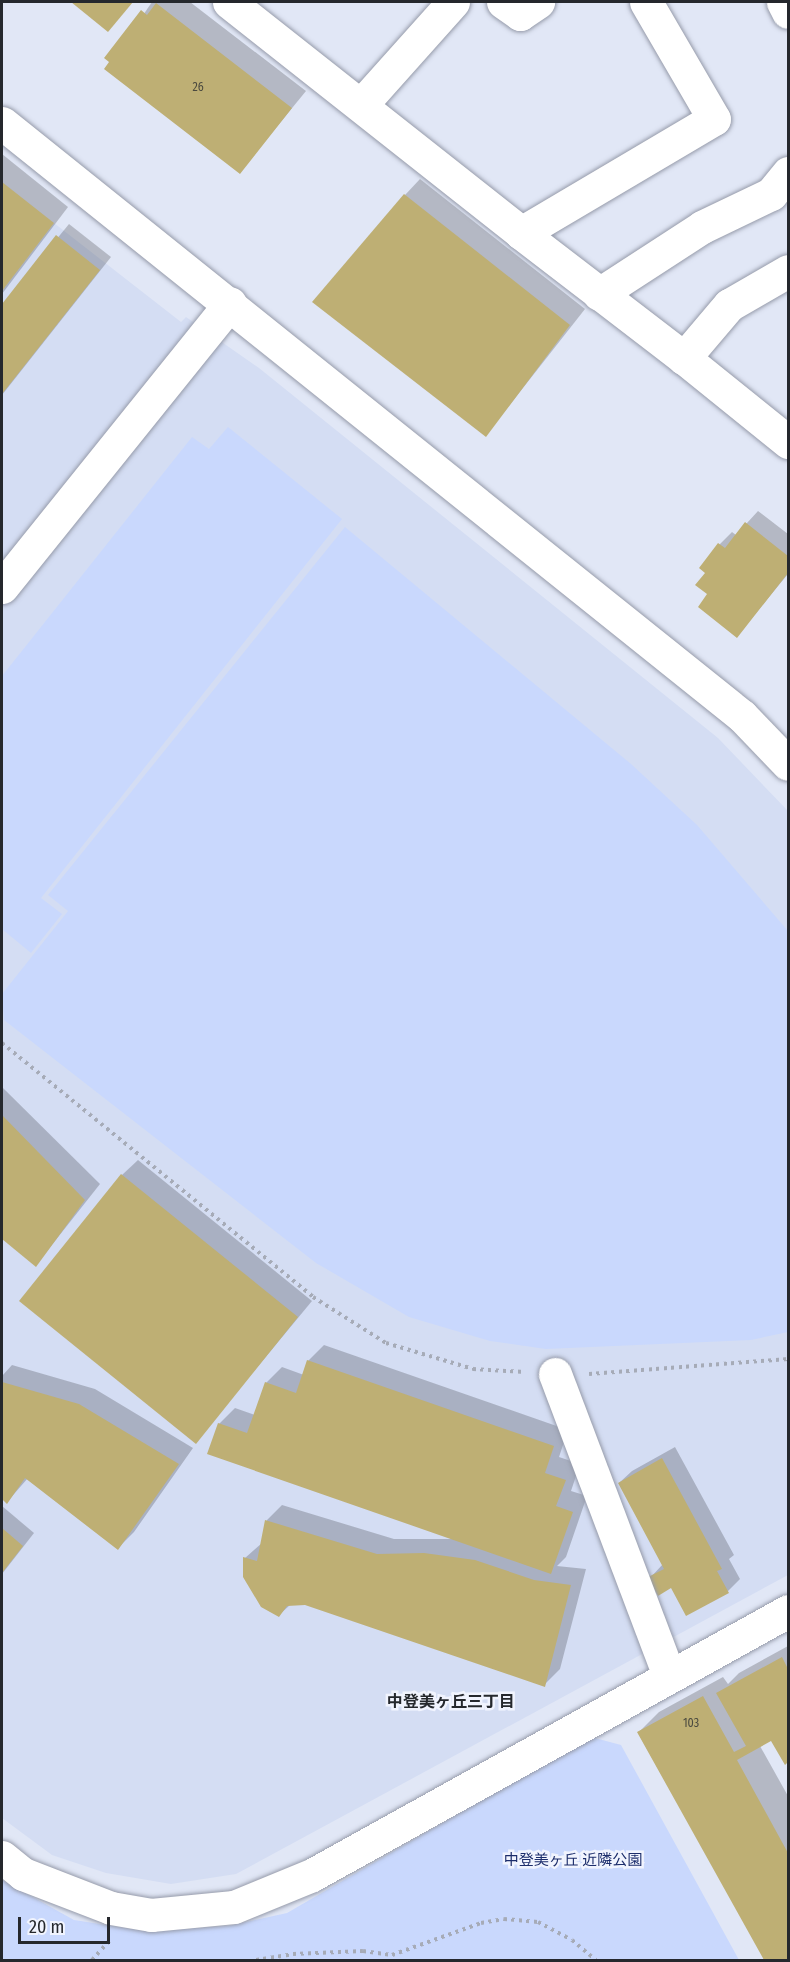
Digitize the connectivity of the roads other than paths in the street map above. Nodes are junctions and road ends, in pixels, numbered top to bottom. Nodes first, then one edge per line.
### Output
1 (229, 2) edge
2 (453, 2) edge
3 (503, 2) edge
4 (538, 2) edge
5 (646, 2) edge
6 (783, 2) edge
7 (789, 12) edge
8 (361, 105) junction
9 (2, 123) edge
10 (789, 173) edge
11 (521, 233) junction
12 (789, 271) edge
13 (599, 294) junction
14 (230, 303) junction
15 (684, 358) junction
16 (789, 442) edge
17 (2, 587) edge
18 (789, 764) edge
19 (555, 1374) road end
20 (789, 1611) edge
21 (669, 1675) junction
22 (2, 1857) edge

1 - 8 street
2 - 8 street
3 - 4 street
5 - 11 street
6 - 7 street
8 - 11 street
9 - 14 street
10 - 13 street
11 - 13 street
12 - 15 street
13 - 15 street
14 - 17 street
14 - 18 street
15 - 16 street
19 - 21 street
20 - 21 street
21 - 22 street

